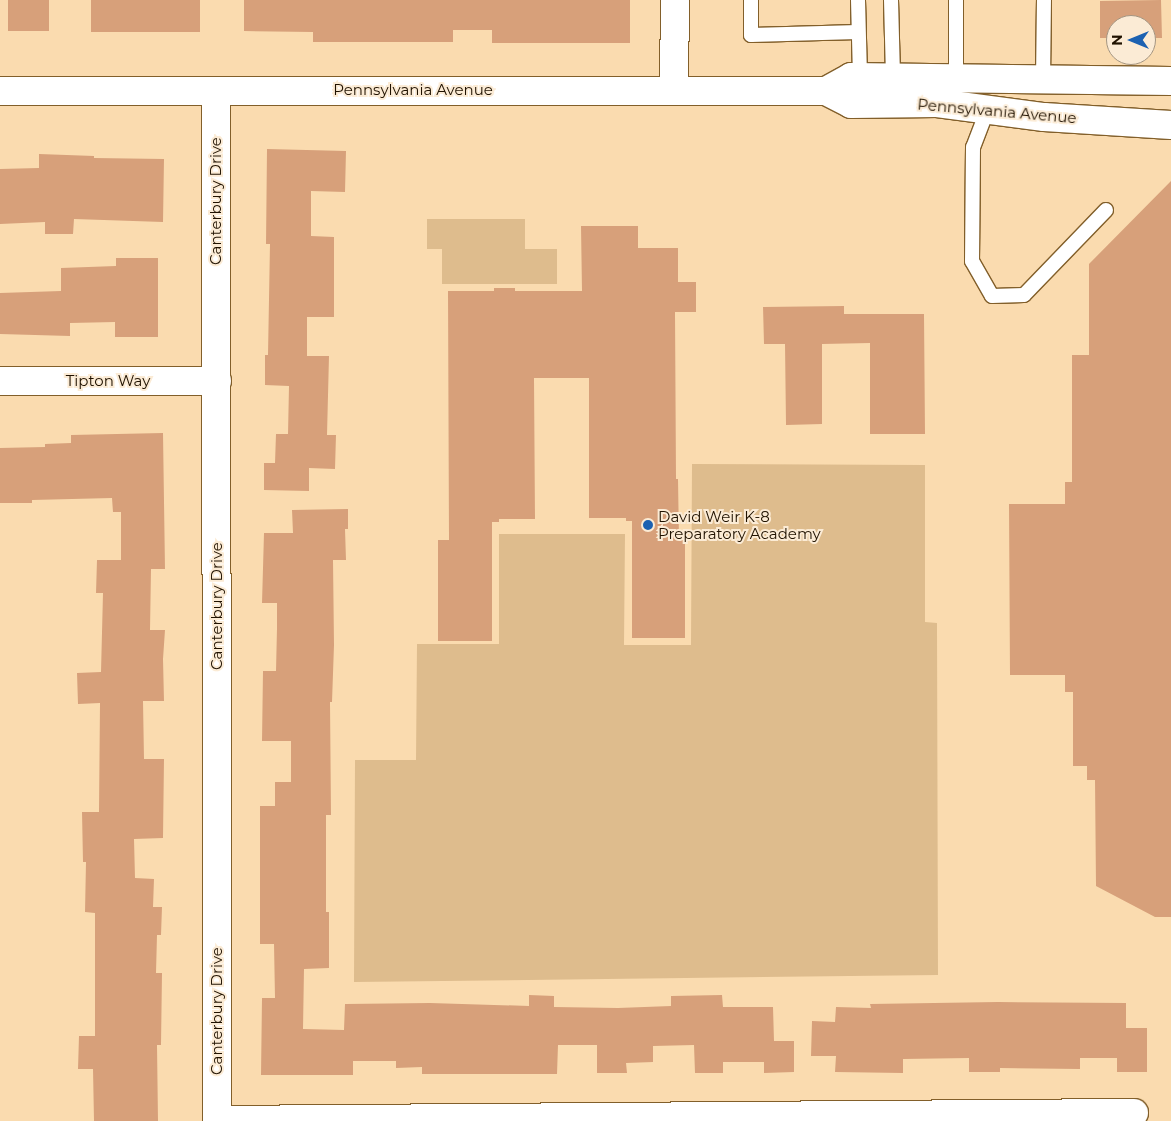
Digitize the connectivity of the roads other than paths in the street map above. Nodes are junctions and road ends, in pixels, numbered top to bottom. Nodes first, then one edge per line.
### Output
1 (675, 0) edge
2 (751, 0) edge
3 (858, 0) edge
4 (891, 0) edge
5 (956, 0) edge
6 (1044, 0) edge
7 (858, 32) junction
8 (860, 78) junction
9 (892, 78) junction
10 (956, 78) junction
11 (1043, 80) junction
12 (1171, 81) edge
13 (674, 90) junction
14 (0, 91) edge
15 (216, 91) junction
16 (826, 91) junction
17 (987, 111) junction
18 (1171, 125) edge
19 (1106, 210) dead end
20 (0, 381) edge
21 (217, 381) junction
22 (1134, 1113) dead end
23 (1011, 1117) edge
24 (217, 1120) edge
25 (495, 1120) edge

1 - 13 street
2 - 7 lane
3 - 7 lane
4 - 9 lane
5 - 10 lane
6 - 11 lane
7 - 8 lane
8 - 9 street, Pennsylvania Avenue
8 - 16 street, Pennsylvania Avenue
9 - 10 street, Pennsylvania Avenue
10 - 11 street, Pennsylvania Avenue
11 - 12 street, Pennsylvania Avenue
13 - 15 street, Pennsylvania Avenue
13 - 16 street, Pennsylvania Avenue
14 - 15 street, Pennsylvania Avenue
15 - 21 street, Canterbury Drive
16 - 17 street, Pennsylvania Avenue
17 - 18 street, Pennsylvania Avenue
17 - 19 lane
20 - 21 street, Tipton Way
21 - 24 street, Canterbury Drive
22 - 23 street
23 - 25 street
24 - 25 street

